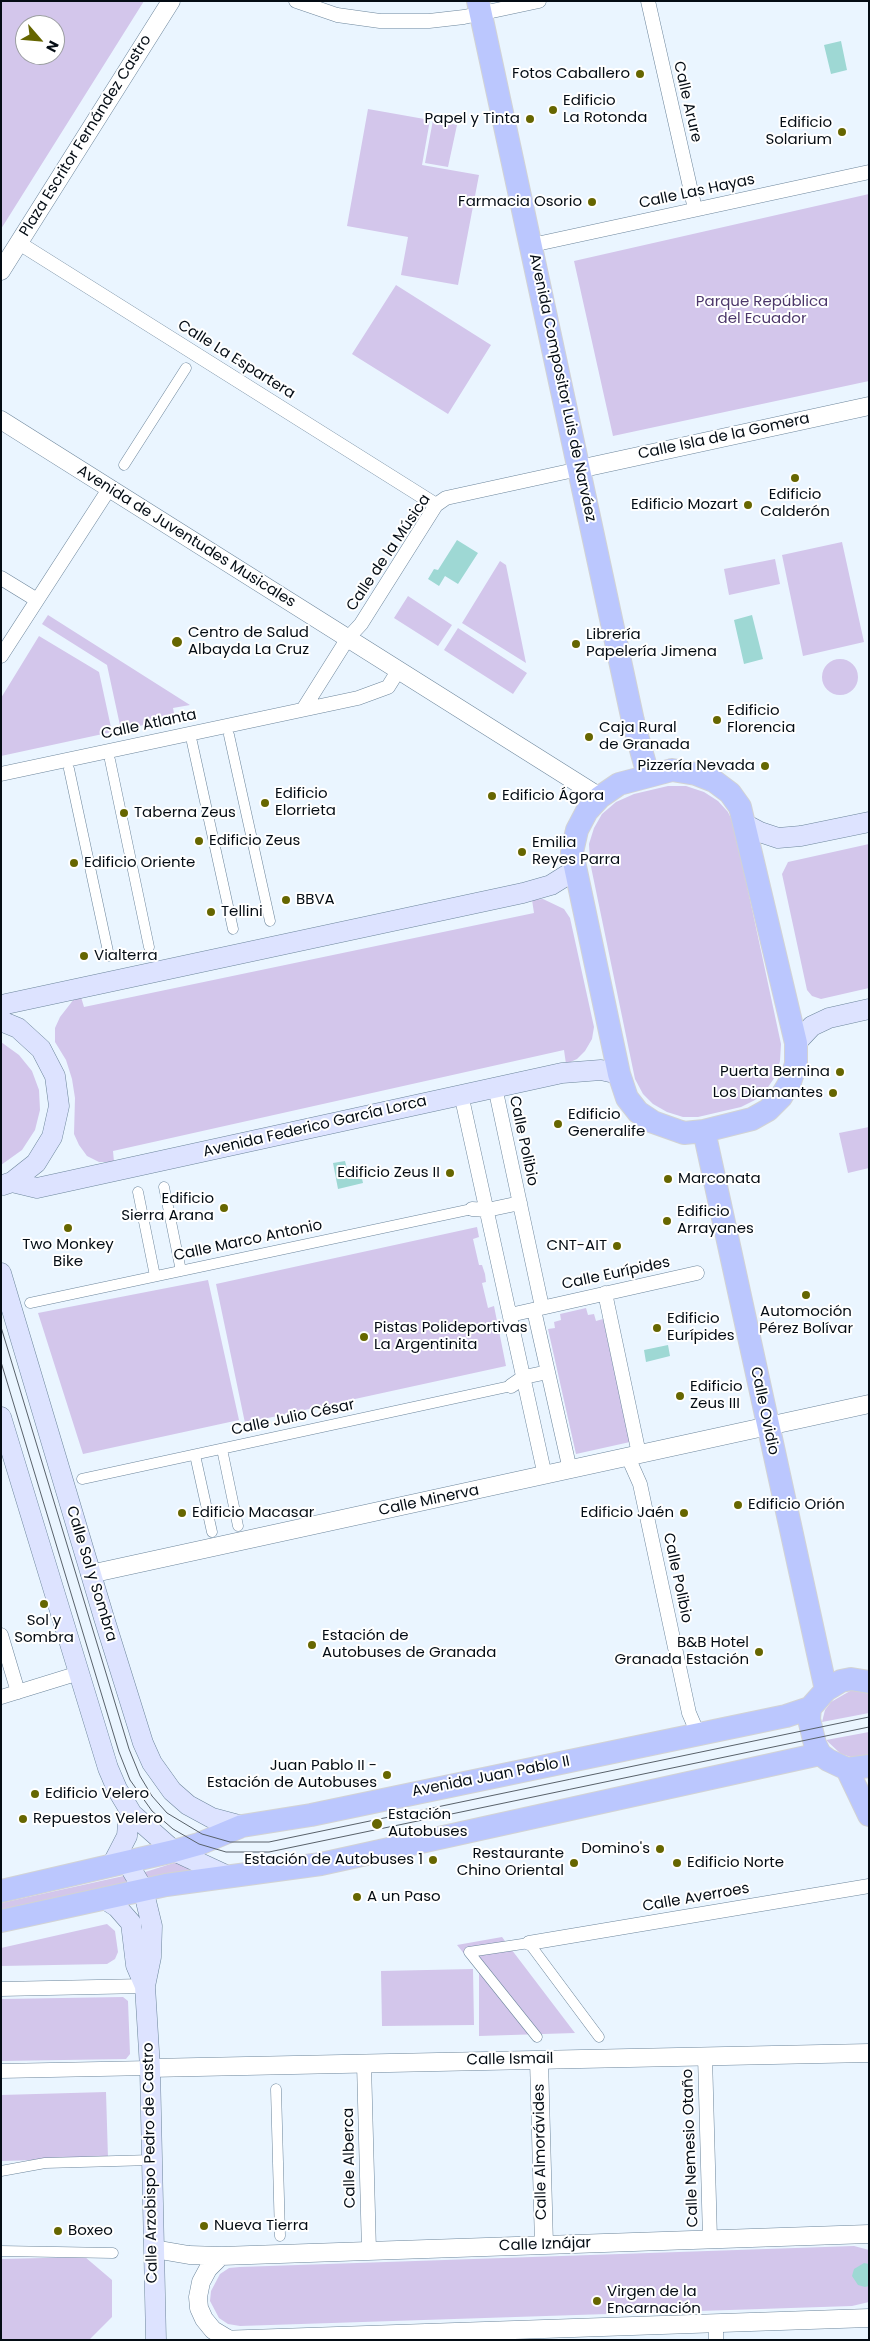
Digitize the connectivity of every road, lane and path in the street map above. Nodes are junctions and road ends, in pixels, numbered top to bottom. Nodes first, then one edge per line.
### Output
1 (171, 1) edge
2 (296, 1) edge
3 (539, 1) edge
4 (648, 1) edge
5 (480, 8) edge
6 (869, 172) edge
7 (695, 210) junction
8 (19, 243) junction
9 (532, 245) junction
10 (1, 271) edge
11 (186, 368) dead end
12 (869, 406) edge
13 (1, 420) edge
14 (124, 465) dead end
15 (579, 469) junction
16 (109, 489) junction
17 (436, 505) junction
18 (1, 578) edge
19 (37, 600) junction
20 (348, 638) junction
21 (1, 656) edge
22 (398, 670) junction
23 (304, 708) junction
24 (229, 735) dead end
25 (192, 742) dead end
26 (110, 760) dead end
27 (69, 769) dead end
28 (1, 774) edge
29 (648, 775) junction
30 (600, 797) junction
31 (869, 822) edge
32 (746, 824) junction
33 (575, 870) junction
34 (270, 921) dead end
35 (233, 929) dead end
36 (149, 947) dead end
37 (109, 956) dead end
38 (1, 1008) edge
39 (869, 1009) edge
40 (1, 1021) edge
41 (796, 1043) junction
42 (619, 1074) junction
43 (495, 1087) junction
44 (461, 1094) junction
45 (704, 1131) junction
46 (6, 1184) edge
47 (164, 1187) dead end
48 (138, 1192) dead end
49 (520, 1203) junction
50 (472, 1209) joint
51 (487, 1210) junction
52 (181, 1271) junction
53 (1, 1273) edge
54 (697, 1273) dead end
55 (155, 1276) junction
56 (605, 1293) junction
57 (30, 1303) dead end
58 (538, 1308) junction
59 (510, 1315) junction
60 (548, 1372) junction
61 (524, 1378) junction
62 (511, 1386) joint
63 (869, 1404) edge
64 (1, 1417) edge
65 (767, 1426) junction
66 (222, 1449) junction
67 (194, 1455) junction
68 (634, 1455) junction
69 (570, 1470) junction
70 (545, 1476) junction
71 (82, 1479) dead end
72 (238, 1526) dead end
73 (212, 1532) dead end
74 (90, 1574) junction
75 (1, 1635) edge
76 (79, 1673) junction
77 (869, 1682) edge
78 (826, 1690) junction
79 (18, 1692) junction
80 (1, 1696) edge
81 (810, 1708) junction
82 (702, 1732) junction
83 (820, 1754) junction
84 (869, 1766) edge
85 (847, 1769) junction
86 (132, 1814) junction
87 (869, 1815) edge
88 (242, 1826) junction
89 (174, 1851) junction
90 (119, 1864) junction
91 (228, 1876) junction
92 (166, 1885) junction
93 (869, 1886) edge
94 (143, 1890) junction
95 (1, 1891) edge
96 (103, 1898) junction
97 (1, 1921) edge
98 (152, 1926) junction
99 (529, 1943) junction
100 (145, 1986) junction
101 (1, 1989) edge
102 (598, 2036) dead end
103 (537, 2037) dead end
104 (869, 2053) edge
105 (705, 2056) junction
106 (539, 2060) junction
107 (364, 2064) junction
108 (150, 2068) junction
109 (1, 2071) edge
110 (276, 2089) dead end
111 (152, 2160) junction
112 (1, 2170) edge
113 (869, 2234) edge
114 (280, 2236) dead end
115 (710, 2239) junction
116 (544, 2245) junction
117 (154, 2249) junction
118 (1, 2251) edge
119 (369, 2251) junction
120 (113, 2253) dead end
121 (221, 2256) junction
122 (869, 2318) edge
123 (716, 2331) edge
124 (541, 2334) edge
125 (374, 2337) edge
126 (223, 2339) edge
127 (156, 2340) edge

1 - 8 street, Plaza Escritor Fernández Castro
2 - 5 street
3 - 5 street
4 - 7 street, Calle Arure
5 - 9 main road, Avenida Compositor Luis de Narváez
6 - 7 street, Calle Las Hayas
7 - 9 street, Calle Las Hayas
8 - 10 street, Plaza Escritor Fernández Castro
8 - 17 street, Calle La Espartera
9 - 15 main road, Avenida Compositor Luis de Narváez
11 - 14 street
12 - 15 street, Calle Isla de la Gomera
13 - 16 street, Avenida de Juventudes Musicales
15 - 17 street, Calle de la Música
15 - 29 main road, Avenida Compositor Luis de Narváez
16 - 19 street
16 - 20 street, Avenida de Juventudes Musicales
17 - 20 street, Calle de la Música
18 - 19 street
19 - 21 street
20 - 22 street, Avenida de Juventudes Musicales
20 - 23 street
22 - 23 street, Calle Atlanta
22 - 30 street, Avenida de Juventudes Musicales
23 - 28 street, Calle Atlanta
24 - 34 street
25 - 35 street
26 - 36 street
27 - 37 street
29 - 30 main road
29 - 32 main road
30 - 33 main road
31 - 32 main road
32 - 41 main road
33 - 38 main road
33 - 42 main road
39 - 41 main road
40 - 46 main road
41 - 45 main road
42 - 43 main road, Avenida Federico García Lorca
42 - 45 main road
43 - 44 main road, Avenida Federico García Lorca
43 - 49 street, Calle Polibio
44 - 46 main road, Avenida Federico García Lorca
44 - 51 street
45 - 65 main road, Calle Ovidio
47 - 52 street
48 - 55 street
49 - 51 street, Calle Polibio
49 - 58 street, Calle Polibio
50 - 51 street, Calle Polibio
50 - 52 street, Calle Marco Antonio
51 - 59 street
52 - 55 street, Calle Marco Antonio
53 - 74 main road, Calle Sol y Sombra
54 - 56 street, Calle Eurípides
55 - 57 street, Calle Marco Antonio
56 - 58 street, Calle Eurípides
56 - 68 street, Calle Polibio
58 - 59 street
58 - 60 street, Calle Polibio
59 - 61 street
60 - 61 street
60 - 69 street, Calle Polibio
61 - 62 street
61 - 70 street
62 - 66 street, Calle Julio César
63 - 65 street, Calle Minerva
64 - 76 main road
65 - 68 street, Calle Minerva
65 - 78 main road, Calle Ovidio
66 - 67 street, Calle Julio César
66 - 72 street
67 - 71 street, Calle Julio César
67 - 73 street
68 - 69 street, Calle Minerva
68 - 82 street, Calle Polibio
69 - 70 street, Calle Minerva
70 - 74 street, Calle Minerva
74 - 88 main road, Calle Sol y Sombra
75 - 79 street
76 - 79 street
76 - 86 main road
77 - 78 main road
78 - 81 main road
79 - 80 street
81 - 82 main road, Avenida Juan Pablo II
81 - 83 main road
82 - 88 main road, Avenida Juan Pablo II
83 - 85 main road
83 - 91 main road
84 - 85 main road
85 - 87 main road
86 - 89 main road
86 - 90 main road
88 - 89 main road, Avenida Juan Pablo II
89 - 90 main road, Avenida Juan Pablo II
89 - 91 main road
90 - 94 main road
90 - 95 main road, Avenida Juan Pablo II
91 - 92 main road
92 - 94 main road
92 - 98 main road, Calle Arzobispo Pedro de Castro
93 - 99 street, Calle Averroes
94 - 96 main road
94 - 98 main road, Calle Arzobispo Pedro de Castro
96 - 97 main road
96 - 100 main road, Calle Arzobispo Pedro de Castro
98 - 100 main road, Calle Arzobispo Pedro de Castro
99 - 102 street
99 - 103 street
100 - 101 street
100 - 108 main road, Calle Arzobispo Pedro de Castro
104 - 105 street, Calle Ismail
105 - 106 street, Calle Ismail
105 - 115 street, Calle Nemesio Otaño
106 - 107 street, Calle Ismail
106 - 116 street, Calle Almorávides
107 - 108 street, Calle Ismail
107 - 119 street, Calle Alberca
108 - 109 street
108 - 111 main road, Calle Arzobispo Pedro de Castro
110 - 114 street
111 - 112 street
111 - 117 main road, Calle Arzobispo Pedro de Castro
113 - 115 street, Calle Iznájar
115 - 116 street, Calle Iznájar
116 - 119 street, Calle Iznájar
117 - 121 street, Calle Iznájar
117 - 127 main road, Calle Arzobispo Pedro de Castro
118 - 120 street
119 - 121 street, Calle Iznájar
121 - 126 street
122 - 123 street
123 - 124 street
124 - 125 street
125 - 126 street

